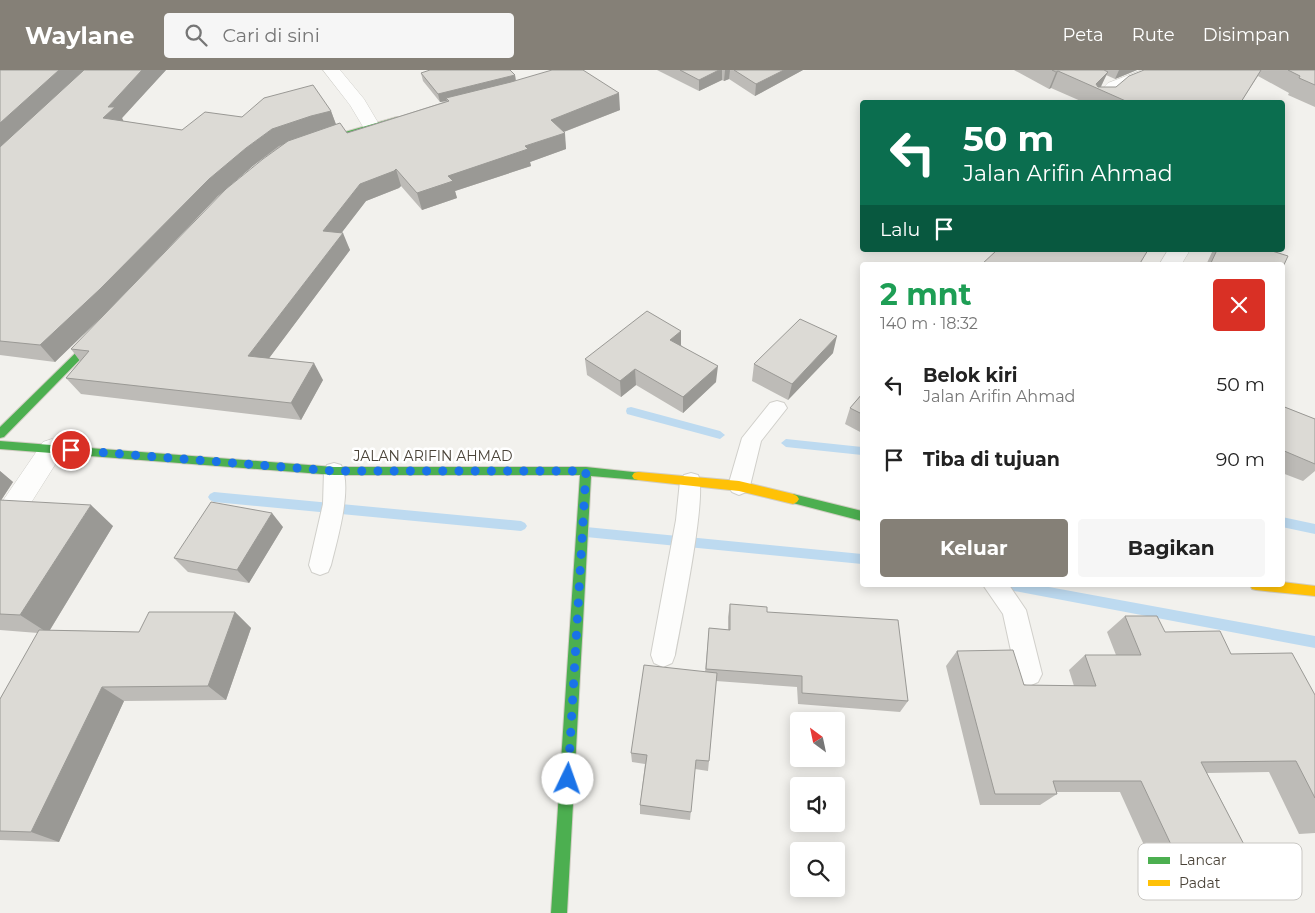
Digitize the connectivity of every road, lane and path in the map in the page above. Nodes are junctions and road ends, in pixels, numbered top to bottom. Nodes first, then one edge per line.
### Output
1 (331, 70) edge
2 (1157, 70) edge
3 (1098, 78) edge
4 (1114, 87) junction
5 (1100, 100) edge
6 (408, 118) edge
7 (370, 126) junction
8 (296, 148) edge
9 (108, 326) edge
10 (777, 408) dead end
11 (0, 434) edge
12 (0, 445) edge
13 (52, 449) junction
14 (334, 471) junction
15 (586, 471) junction
16 (691, 481) junction
17 (739, 486) junction
18 (860, 516) edge
19 (0, 528) edge
20 (320, 565) dead end
21 (997, 587) edge
22 (1276, 587) edge
23 (1315, 591) edge
24 (663, 655) dead end
25 (1029, 674) dead end
26 (559, 913) edge

1 - 7 street
2 - 4 street
3 - 4 street
4 - 5 street
6 - 7 street
7 - 8 street
9 - 11 street
10 - 17 lane
12 - 13 street, JALAN ARIFIN AHMAD
13 - 14 street, JALAN ARIFIN AHMAD
13 - 19 street
14 - 15 street, JALAN ARIFIN AHMAD
14 - 20 lane
15 - 16 street, JALAN ARIFIN AHMAD
15 - 26 street
16 - 17 street, JALAN ARIFIN AHMAD
16 - 24 lane
17 - 18 street, JALAN ARIFIN AHMAD
21 - 25 lane
22 - 23 street

